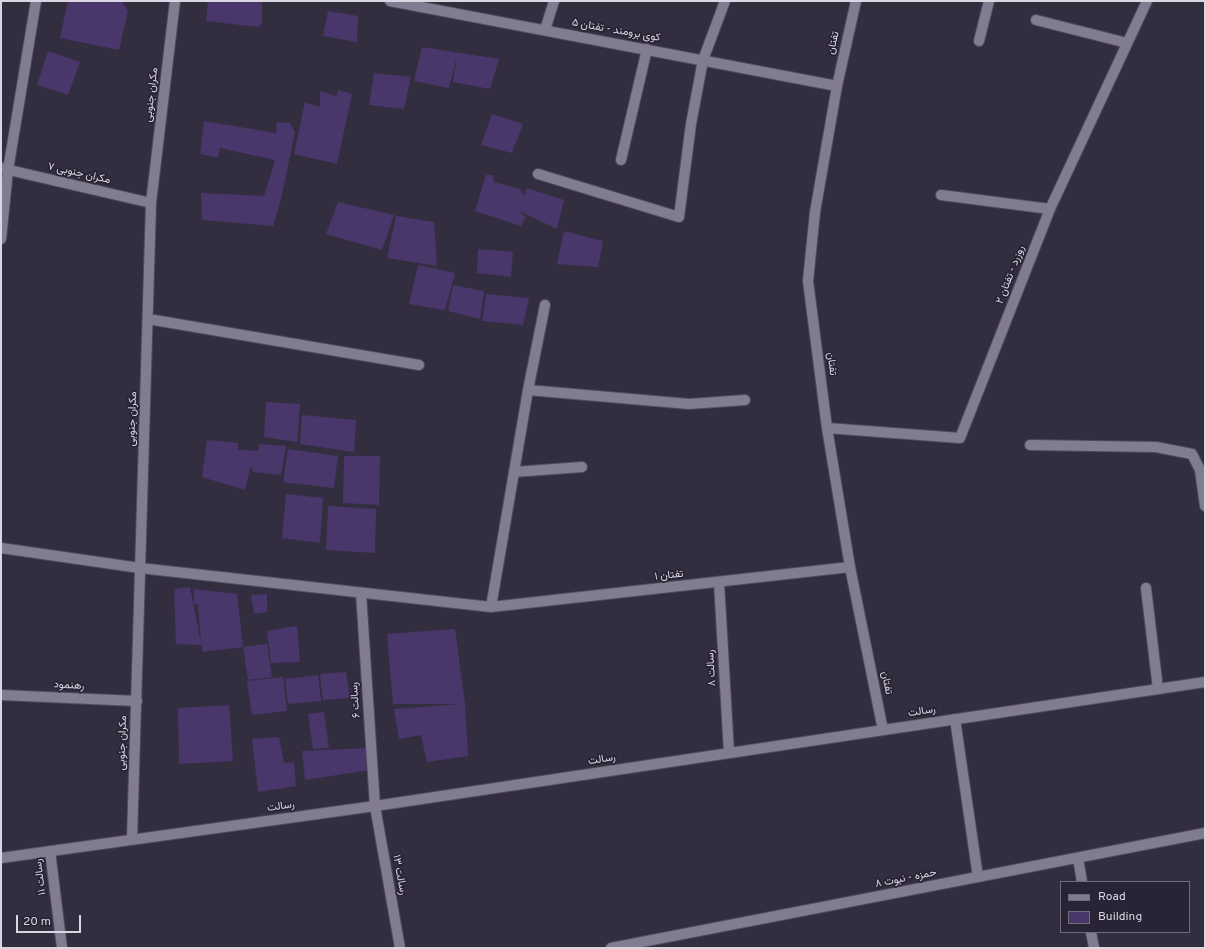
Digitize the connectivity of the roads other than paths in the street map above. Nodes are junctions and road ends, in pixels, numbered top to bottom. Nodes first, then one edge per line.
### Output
1 (36, 1) edge
2 (175, 1) edge
3 (390, 1) edge
4 (554, 1) edge
5 (725, 1) edge
6 (856, 1) edge
7 (989, 1) edge
8 (1147, 1) edge
9 (1036, 20) dead end
10 (545, 30) junction
11 (979, 41) dead end
12 (1127, 43) junction
13 (647, 49) junction
14 (703, 60) junction
15 (837, 86) junction
16 (621, 160) dead end
17 (4, 169) edge
18 (538, 174) dead end
19 (942, 195) dead end
20 (151, 203) junction
21 (1050, 209) junction
22 (1, 239) edge
23 (546, 305) dead end
24 (148, 319) junction
25 (419, 365) dead end
26 (528, 390) junction
27 (745, 400) dead end
28 (827, 428) junction
29 (1030, 445) dead end
30 (582, 467) dead end
31 (514, 472) junction
32 (1205, 506) edge
33 (1, 548) edge
34 (850, 567) junction
35 (140, 568) junction
36 (719, 582) junction
37 (1146, 588) dead end
38 (361, 593) junction
39 (491, 608) junction
40 (1205, 682) edge
41 (1158, 689) junction
42 (1, 695) edge
43 (137, 701) junction
44 (955, 719) junction
45 (883, 730) junction
46 (729, 753) junction
47 (375, 806) junction
48 (1205, 833) edge
49 (132, 839) junction
50 (50, 851) junction
51 (1, 858) edge
52 (1078, 858) junction
53 (978, 877) junction
54 (1082, 881) edge
55 (1091, 933) edge
56 (62, 948) edge
57 (400, 948) edge
58 (611, 948) edge
59 (1094, 948) edge

1 - 17 street
2 - 20 street, مکران جنوبی
3 - 10 street, کوی برومند - تفتان ۵
4 - 10 street
5 - 14 street
6 - 15 street, تفتان
7 - 11 street
8 - 12 street, روزرد - تفتان ۲
9 - 12 street
10 - 13 street, کوی برومند - تفتان ۵
12 - 21 street, روزرد - تفتان ۲
13 - 14 street, کوی برومند - تفتان ۵
13 - 16 street
14 - 15 street, کوی برومند - تفتان ۵
14 - 18 street
15 - 28 street, تفتان
17 - 20 street, مکران جنوبی ۷
17 - 22 street
19 - 21 street
20 - 24 street, مکران جنوبی
21 - 28 street, روزرد - تفتان ۲
23 - 26 street
24 - 25 street
24 - 35 street, مکران جنوبی
26 - 27 street
26 - 31 street
28 - 34 street, تفتان
29 - 32 street
30 - 31 street
31 - 39 street
33 - 35 street, تفتان ۱
34 - 36 street, تفتان ۱
34 - 45 street, تفتان
35 - 38 street, تفتان ۱
35 - 43 street, مکران جنوبی
36 - 39 street, تفتان ۱
36 - 46 street, رسالت ۸
37 - 41 street
38 - 39 street, تفتان ۱
38 - 47 street, رسالت ۶
40 - 41 street, رسالت
41 - 44 street, رسالت
42 - 43 street, رهنمود
43 - 49 street, مکران جنوبی
44 - 45 street, رسالت
44 - 53 street
45 - 46 street, رسالت
46 - 47 street, رسالت
47 - 49 street, رسالت
47 - 57 street, رسالت ۱۳
48 - 52 street, حمزه - نبوت ۸
49 - 50 street, رسالت
50 - 51 street, رسالت
50 - 56 street, رسالت ۱۱
52 - 53 street, حمزه - نبوت ۸
52 - 54 street
53 - 58 street, حمزه - نبوت ۸
55 - 59 street

